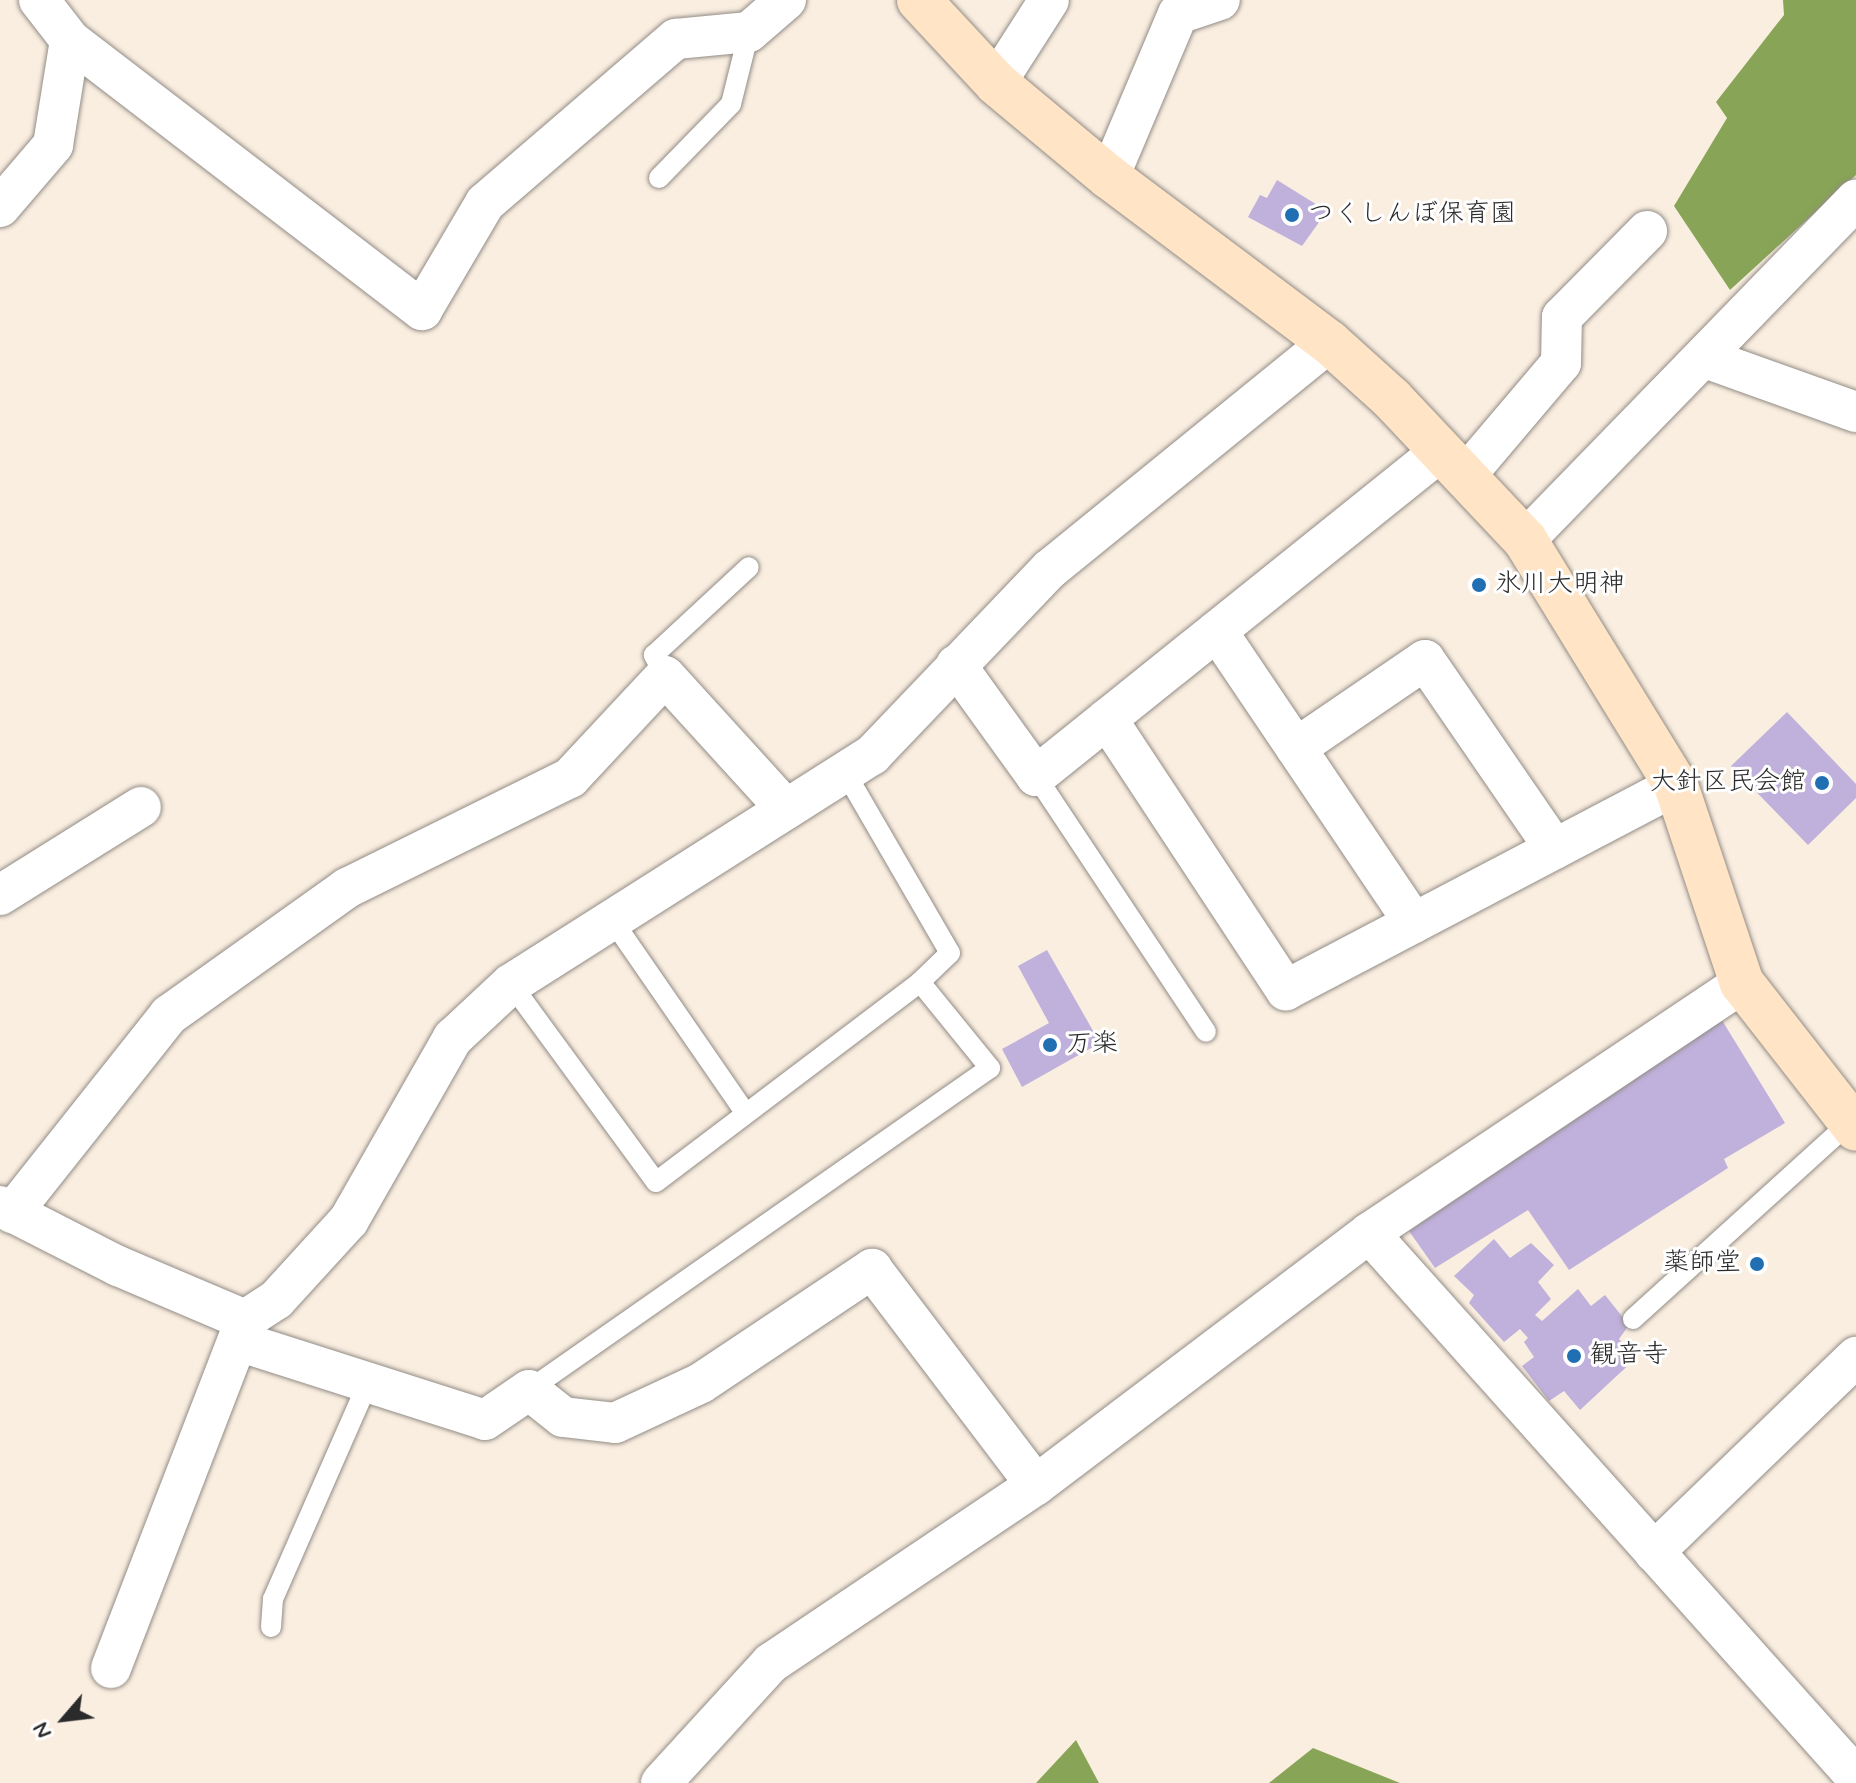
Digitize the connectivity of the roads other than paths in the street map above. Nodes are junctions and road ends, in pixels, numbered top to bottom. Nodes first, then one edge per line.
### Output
1 (39, 0) edge
2 (786, 0) edge
3 (919, 0) edge
4 (1049, 0) edge
5 (1220, 0) edge
6 (749, 32) junction
7 (70, 40) junction
8 (996, 83) junction
9 (1109, 177) junction
10 (659, 178) dead end
11 (1856, 200) edge
12 (0, 207) edge
13 (1647, 231) dead end
14 (1329, 342) junction
15 (1705, 358) junction
16 (1856, 412) edge
17 (1454, 463) junction
18 (1525, 540) junction
19 (749, 567) dead end
20 (1217, 631) junction
21 (956, 665) junction
22 (665, 676) junction
23 (1107, 719) junction
24 (1296, 748) junction
25 (845, 772) junction
26 (1036, 776) junction
27 (1676, 785) junction
28 (141, 807) dead end
29 (786, 809) junction
30 (1555, 849) junction
31 (0, 895) edge
32 (613, 921) junction
33 (1414, 923) junction
34 (920, 982) junction
35 (1742, 983) junction
36 (511, 984) junction
37 (1206, 1032) dead end
38 (746, 1114) junction
39 (1853, 1126) edge
40 (6, 1210) edge
41 (1369, 1233) junction
42 (1633, 1319) dead end
43 (242, 1331) junction
44 (1856, 1357) edge
45 (369, 1380) junction
46 (529, 1390) junction
47 (1036, 1485) junction
48 (1654, 1552) junction
49 (271, 1627) dead end
50 (111, 1668) dead end
51 (1856, 1777) edge
52 (661, 1783) edge

1 - 7 street
2 - 6 street
3 - 8 street
4 - 8 street
5 - 9 street
6 - 7 street
6 - 10 lane
7 - 12 street
8 - 9 street
9 - 14 street
11 - 15 street
13 - 17 street
14 - 17 street
14 - 21 street
15 - 16 street
15 - 18 street
17 - 18 street
17 - 20 street
18 - 27 street
19 - 22 lane
20 - 23 street
20 - 24 street
21 - 25 street
21 - 26 street
22 - 29 street
22 - 40 street
23 - 26 street
23 - 33 street
24 - 30 street
24 - 33 street
25 - 29 street
25 - 34 lane
26 - 37 lane
27 - 30 street
27 - 35 street
28 - 31 street
29 - 32 street
30 - 33 street
32 - 36 street
32 - 38 lane
34 - 38 lane
34 - 46 lane
35 - 39 street
35 - 41 street
36 - 38 lane
36 - 43 street
39 - 42 lane
40 - 43 street
41 - 47 street
41 - 48 street
43 - 45 street
43 - 50 street
44 - 48 street
45 - 46 street
45 - 49 lane
46 - 47 street
47 - 52 street
48 - 51 street

